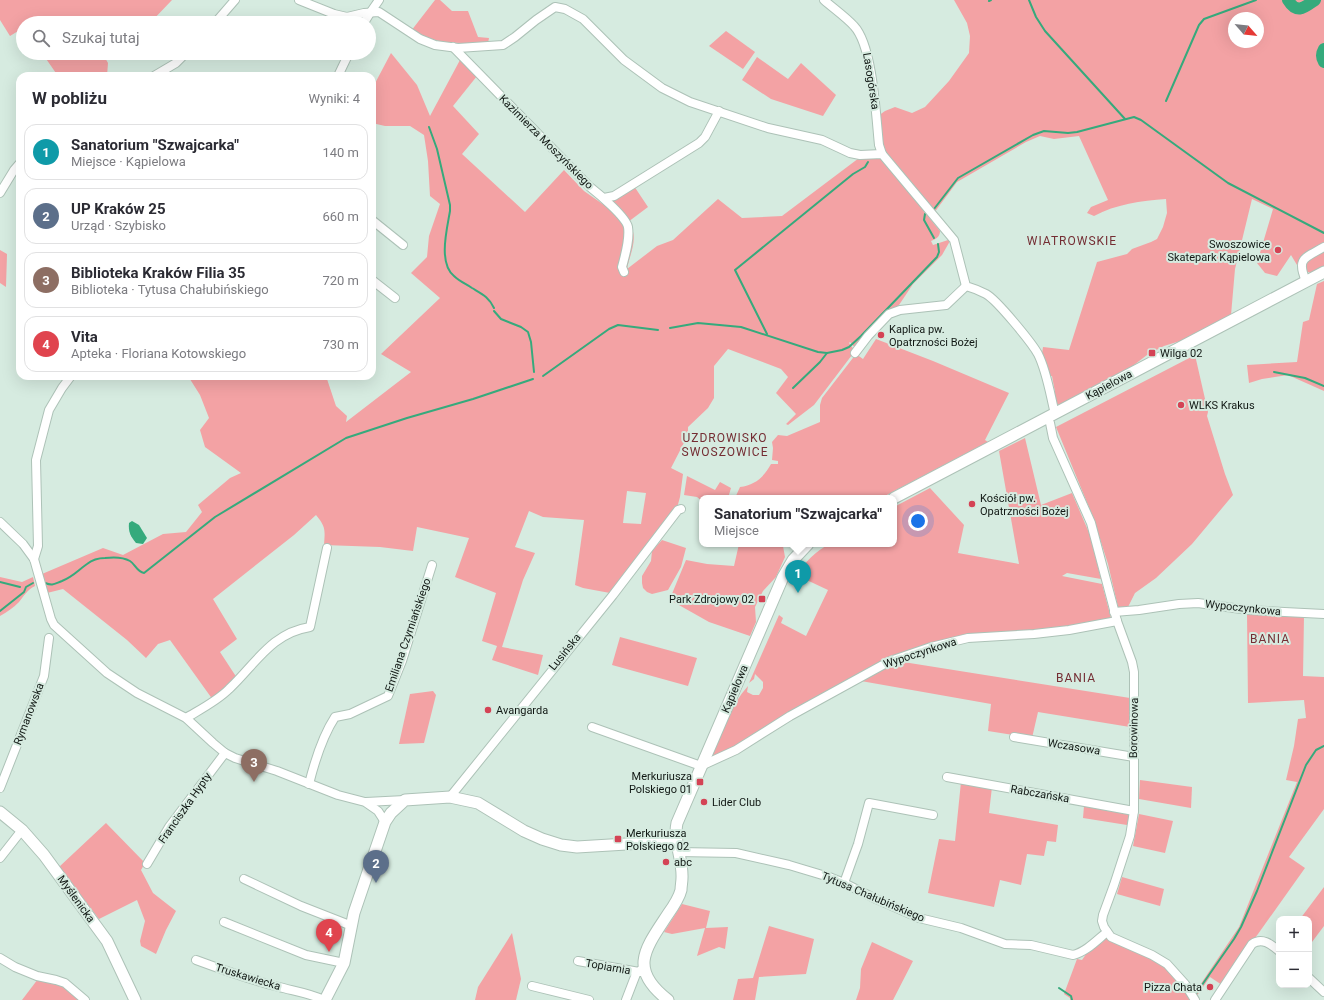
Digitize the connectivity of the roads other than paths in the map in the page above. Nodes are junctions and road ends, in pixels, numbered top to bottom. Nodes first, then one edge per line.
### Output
1 (235, 0) edge
2 (299, 0) edge
3 (379, 0) edge
4 (824, 0) edge
5 (370, 13) junction
6 (221, 16) edge
7 (343, 16) edge
8 (353, 16) edge
9 (368, 16) edge
10 (453, 47) junction
11 (179, 60) edge
12 (346, 60) edge
13 (161, 72) edge
14 (340, 72) edge
15 (719, 111) junction
16 (882, 154) junction
17 (16, 168) edge
18 (0, 194) edge
19 (604, 198) junction
20 (376, 223) edge
21 (403, 245) dead end
22 (1324, 247) edge
23 (624, 272) dead end
24 (1324, 272) edge
25 (1306, 281) junction
26 (376, 283) edge
27 (966, 286) junction
28 (395, 298) dead end
29 (855, 353) dead end
30 (68, 380) edge
31 (1051, 416) junction
32 (897, 496) edge
33 (681, 509) dead end
34 (0, 522) edge
35 (805, 547) edge
36 (327, 548) dead end
37 (34, 559) junction
38 (432, 565) dead end
39 (1114, 612) junction
40 (1324, 614) edge
41 (1117, 621) junction
42 (49, 638) dead end
43 (186, 718) junction
44 (592, 727) dead end
45 (1014, 737) dead end
46 (225, 753) junction
47 (1134, 757) junction
48 (701, 766) junction
49 (946, 777) dead end
50 (309, 784) junction
51 (0, 788) edge
52 (450, 797) junction
53 (405, 800) junction
54 (364, 802) junction
55 (1134, 811) junction
56 (0, 812) edge
57 (933, 815) dead end
58 (385, 822) junction
59 (22, 830) junction
60 (677, 846) junction
61 (0, 858) edge
62 (148, 864) dead end
63 (244, 879) dead end
64 (844, 883) junction
65 (224, 922) dead end
66 (352, 926) junction
67 (1107, 932) junction
68 (1276, 949) edge
69 (0, 958) edge
70 (196, 960) dead end
71 (578, 961) dead end
72 (344, 963) junction
73 (641, 969) junction
74 (1312, 981) edge
75 (532, 986) dead end
76 (1324, 992) edge
77 (85, 1000) edge
78 (133, 1000) edge
79 (324, 1000) edge
80 (588, 1000) edge
81 (626, 1000) edge
82 (668, 1000) edge
83 (1195, 1000) edge
84 (1215, 1000) edge

1 - 6 street
2 - 7 street
3 - 5 street
4 - 16 street, Lasogórska
5 - 8 street
5 - 9 street
5 - 10 street
10 - 15 street
10 - 19 street, Kazimierza Moszyńskiego
11 - 13 street
12 - 14 street
15 - 16 street
15 - 19 street
16 - 27 street
17 - 18 street
19 - 23 street, Kazimierza Moszyńskiego
20 - 21 street
22 - 25 street
24 - 25 street, Kąpielowa
25 - 31 street, Kąpielowa
26 - 28 street
27 - 29 street
27 - 31 street
30 - 37 street
31 - 32 street, Kąpielowa
31 - 39 street, Borowinowa
33 - 52 street, Lusińska
34 - 37 street, Tytusa Chałubińskiego
35 - 48 street, Kąpielowa
36 - 43 street
37 - 43 street, Tytusa Chałubińskiego
38 - 50 street, Emiliana Czyrniańskiego
39 - 40 street, Wypoczynkowa
39 - 41 street, Borowinowa
41 - 47 street, Borowinowa
41 - 48 street, Wypoczynkowa
42 - 51 street, Rymanowska
43 - 46 street, Tytusa Chałubińskiego
44 - 48 street
45 - 47 street, Wczasowa
46 - 50 street, Tytusa Chałubińskiego
46 - 62 street, Franciszka Hypty
47 - 55 street, Borowinowa
48 - 60 street, Kąpielowa
49 - 55 street, Rabczańska
50 - 54 street, Tytusa Chałubińskiego
52 - 53 street, Tytusa Chałubińskiego
52 - 60 street, Tytusa Chałubińskiego
53 - 54 street, Tytusa Chałubińskiego
53 - 58 street
54 - 58 street, Tytusa Chałubińskiego
55 - 67 street, Borowinowa
56 - 59 street, Myślenicka
57 - 64 street
58 - 66 street
59 - 61 street
59 - 78 street, Myślenicka
60 - 64 street, Tytusa Chałubińskiego
60 - 73 street, Kąpielowa
63 - 66 street
64 - 67 street, Tytusa Chałubińskiego
65 - 72 street
66 - 72 street
67 - 83 street
68 - 84 street
69 - 77 street
70 - 79 street, Truskawiecka
71 - 73 street, Topiarnia
72 - 79 street
73 - 81 street, Topiarnia
73 - 82 street
74 - 76 street
75 - 80 street

